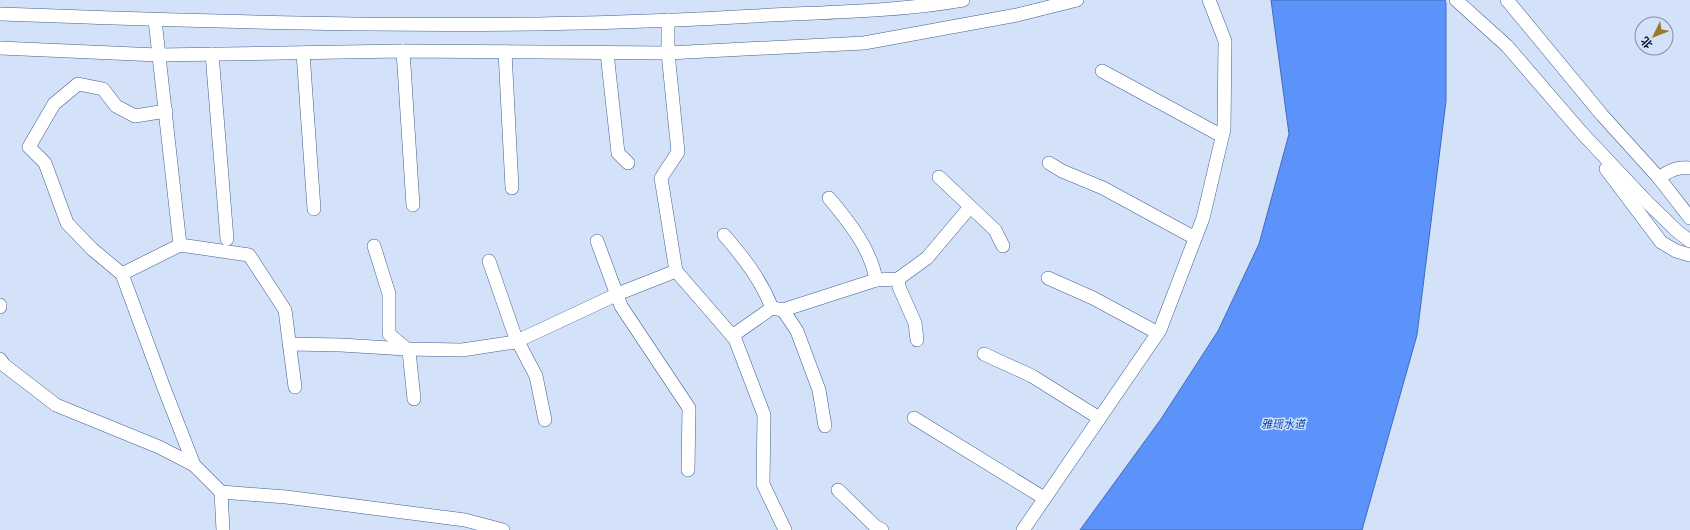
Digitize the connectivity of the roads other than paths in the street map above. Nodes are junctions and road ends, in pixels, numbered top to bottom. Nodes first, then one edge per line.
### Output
1 (961, 0) edge
2 (1077, 0) edge
3 (1209, 0) edge
4 (1456, 0) edge
5 (1506, 0) edge
6 (0, 14) edge
7 (154, 20) junction
8 (668, 20) junction
9 (0, 48) edge
10 (404, 52) junction
11 (505, 52) junction
12 (303, 53) junction
13 (607, 53) junction
14 (668, 53) junction
15 (212, 54) junction
16 (158, 55) junction
17 (1102, 71) dead end
18 (166, 111) junction
19 (1582, 133) junction
20 (1222, 136) junction
21 (628, 163) dead end
22 (1049, 163) dead end
23 (1690, 168) edge
24 (938, 178) dead end
25 (1660, 178) junction
26 (512, 188) dead end
27 (829, 198) dead end
28 (413, 205) dead end
29 (970, 207) junction
30 (314, 209) dead end
31 (1690, 218) edge
32 (724, 235) dead end
33 (1195, 238) junction
34 (228, 239) dead end
35 (598, 241) dead end
36 (1690, 241) edge
37 (180, 245) junction
38 (374, 246) dead end
39 (1003, 246) dead end
40 (1690, 254) edge
41 (489, 261) dead end
42 (676, 271) junction
43 (122, 274) junction
44 (1048, 278) dead end
45 (898, 279) junction
46 (876, 280) junction
47 (777, 309) junction
48 (1158, 333) junction
49 (732, 336) junction
50 (917, 340) dead end
51 (289, 344) junction
52 (406, 349) junction
53 (984, 354) dead end
54 (0, 359) edge
55 (295, 388) dead end
56 (414, 399) dead end
57 (914, 418) dead end
58 (1099, 418) junction
59 (545, 420) dead end
60 (825, 426) dead end
61 (194, 465) junction
62 (688, 470) dead end
63 (838, 490) dead end
64 (221, 492) junction
65 (1044, 498) junction
66 (223, 530) edge
67 (503, 530) edge
68 (785, 530) edge
69 (882, 530) edge
70 (1022, 530) edge

1 - 8 street
2 - 14 street
3 - 20 street
4 - 19 street
5 - 25 street
6 - 7 street
7 - 8 street
7 - 16 street
8 - 14 street
9 - 16 street
10 - 11 street
10 - 12 street
10 - 28 street
11 - 13 street
11 - 26 street
12 - 15 street
12 - 30 street
13 - 14 street
13 - 21 street
14 - 42 street
15 - 16 street
15 - 34 street
16 - 18 street
17 - 20 street
18 - 37 street
18 - 43 street
19 - 36 street
19 - 40 street
20 - 33 street
22 - 33 street
23 - 25 street
24 - 29 street
25 - 31 street
27 - 46 street
29 - 39 street
29 - 45 street
32 - 47 street
33 - 48 street
35 - 62 street
37 - 43 street
37 - 51 street
38 - 52 street
41 - 59 street
42 - 49 street
42 - 52 street
43 - 61 street
44 - 48 street
45 - 46 street
45 - 50 street
46 - 47 street
47 - 49 street
47 - 60 street
48 - 58 street
49 - 68 street
51 - 52 street
51 - 55 street
52 - 56 street
53 - 58 street
54 - 61 street
57 - 65 street
58 - 65 street
61 - 64 street
63 - 69 street
64 - 66 street
64 - 67 street
65 - 70 street

